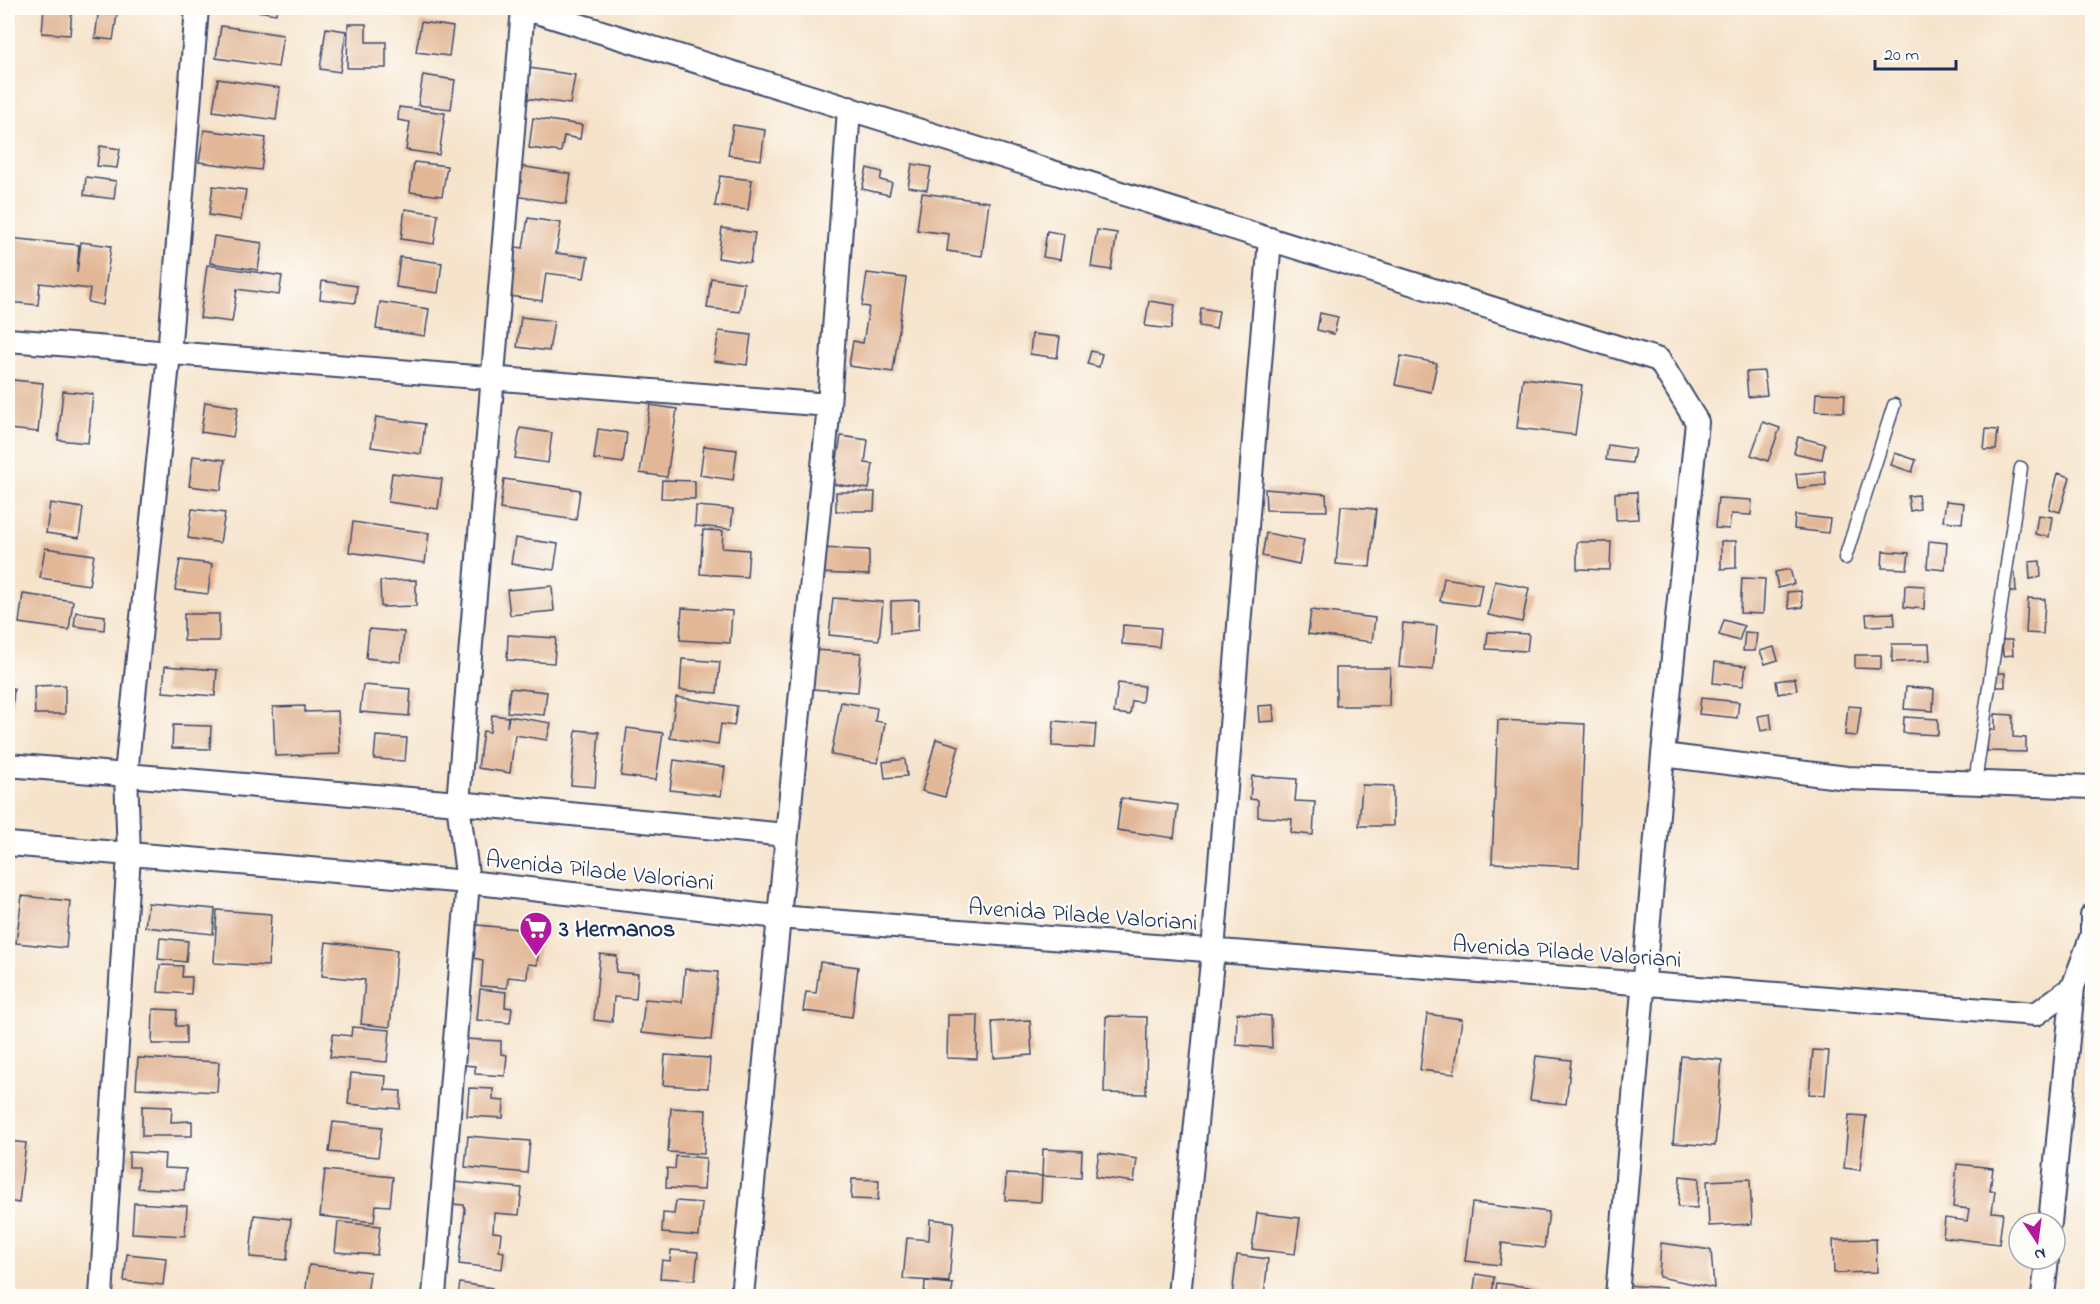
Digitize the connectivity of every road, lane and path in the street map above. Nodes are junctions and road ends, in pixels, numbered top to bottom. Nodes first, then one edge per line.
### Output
1 (196, 8) edge
2 (524, 8) edge
3 (849, 108) junction
4 (1270, 240) junction
5 (8, 340) edge
6 (169, 354) junction
7 (493, 380) junction
8 (829, 405) junction
9 (1894, 405) dead end
10 (2020, 468) dead end
11 (1845, 558) dead end
12 (1664, 755) junction
13 (8, 765) edge
14 (126, 774) junction
15 (1976, 783) junction
16 (2092, 787) edge
17 (458, 803) junction
18 (786, 835) junction
19 (8, 844) edge
20 (129, 855) junction
21 (468, 882) junction
22 (2092, 916) edge
23 (778, 917) junction
24 (1213, 951) junction
25 (1646, 984) junction
26 (2073, 987) junction
27 (2051, 1211) edge
28 (2046, 1271) edge
29 (101, 1296) edge
30 (434, 1296) edge
31 (742, 1296) edge
32 (1179, 1296) edge
33 (1617, 1296) edge
34 (2043, 1296) edge

1 - 6 street
2 - 3 street
2 - 7 street
3 - 4 street
3 - 8 street
4 - 12 street
4 - 24 street
5 - 6 street
6 - 7 street
6 - 14 street
7 - 8 street
7 - 17 street
8 - 18 street
9 - 11 lane
10 - 15 lane
12 - 15 street
12 - 25 street
13 - 14 street
14 - 17 street
14 - 20 street
15 - 16 street
17 - 18 street
17 - 21 street
18 - 23 street
19 - 20 street, Avenida Pilade Valoriani
20 - 21 street, Avenida Pilade Valoriani
20 - 29 street
21 - 23 street, Avenida Pilade Valoriani
21 - 30 street
22 - 26 street
23 - 24 street, Avenida Pilade Valoriani
23 - 31 street
24 - 25 street, Avenida Pilade Valoriani
24 - 32 street
25 - 26 street, Avenida Pilade Valoriani
25 - 33 street
26 - 27 street
28 - 34 street

